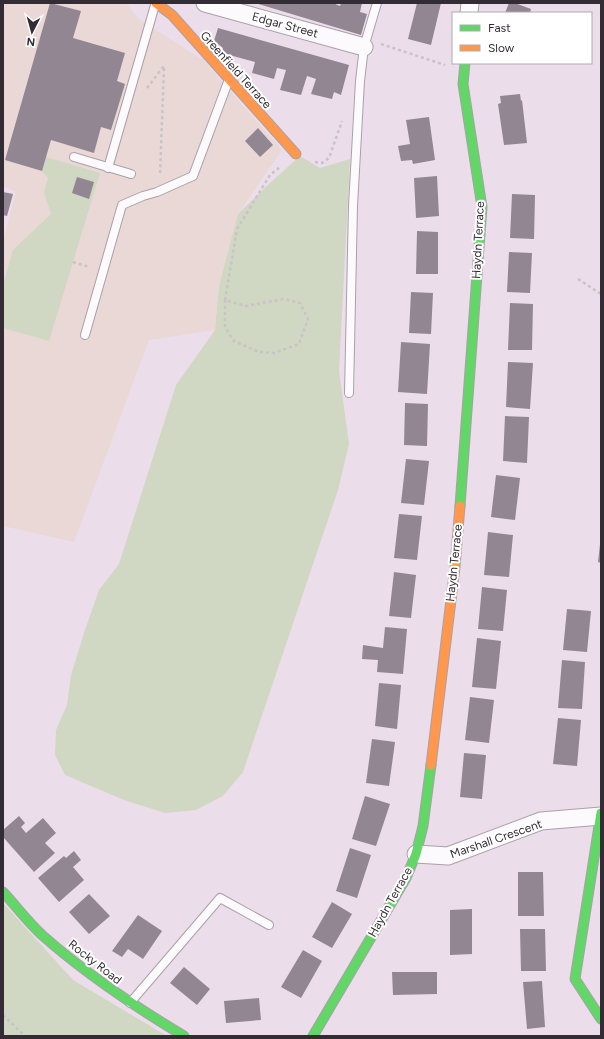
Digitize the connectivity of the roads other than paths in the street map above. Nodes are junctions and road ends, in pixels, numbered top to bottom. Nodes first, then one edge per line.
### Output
1 (156, 3) edge
2 (205, 3) edge
3 (377, 3) edge
4 (173, 9) edge
5 (365, 43) junction
6 (465, 64) edge
7 (229, 79) junction
8 (296, 154) road end
9 (74, 157) dead end
10 (108, 168) junction
11 (131, 174) dead end
12 (85, 335) dead end
13 (349, 393) dead end
14 (601, 813) edge
15 (600, 816) edge
16 (416, 854) junction
17 (3, 892) edge
18 (269, 925) dead end
19 (130, 1003) junction
20 (601, 1019) edge
21 (184, 1036) edge
22 (313, 1036) edge

1 - 4 street, Greenfield Terrace
1 - 10 lane
2 - 5 street, Edgar Street
3 - 5 lane
4 - 7 street, Greenfield Terrace
5 - 13 lane
6 - 16 street, Haydn Terrace
7 - 8 street, Greenfield Terrace
7 - 12 lane
9 - 10 lane
10 - 11 lane
14 - 15 street
15 - 16 street, Marshall Crescent
15 - 20 street
16 - 22 street, Haydn Terrace
17 - 19 street, Rocky Road
18 - 19 lane
19 - 21 street, Rocky Road

